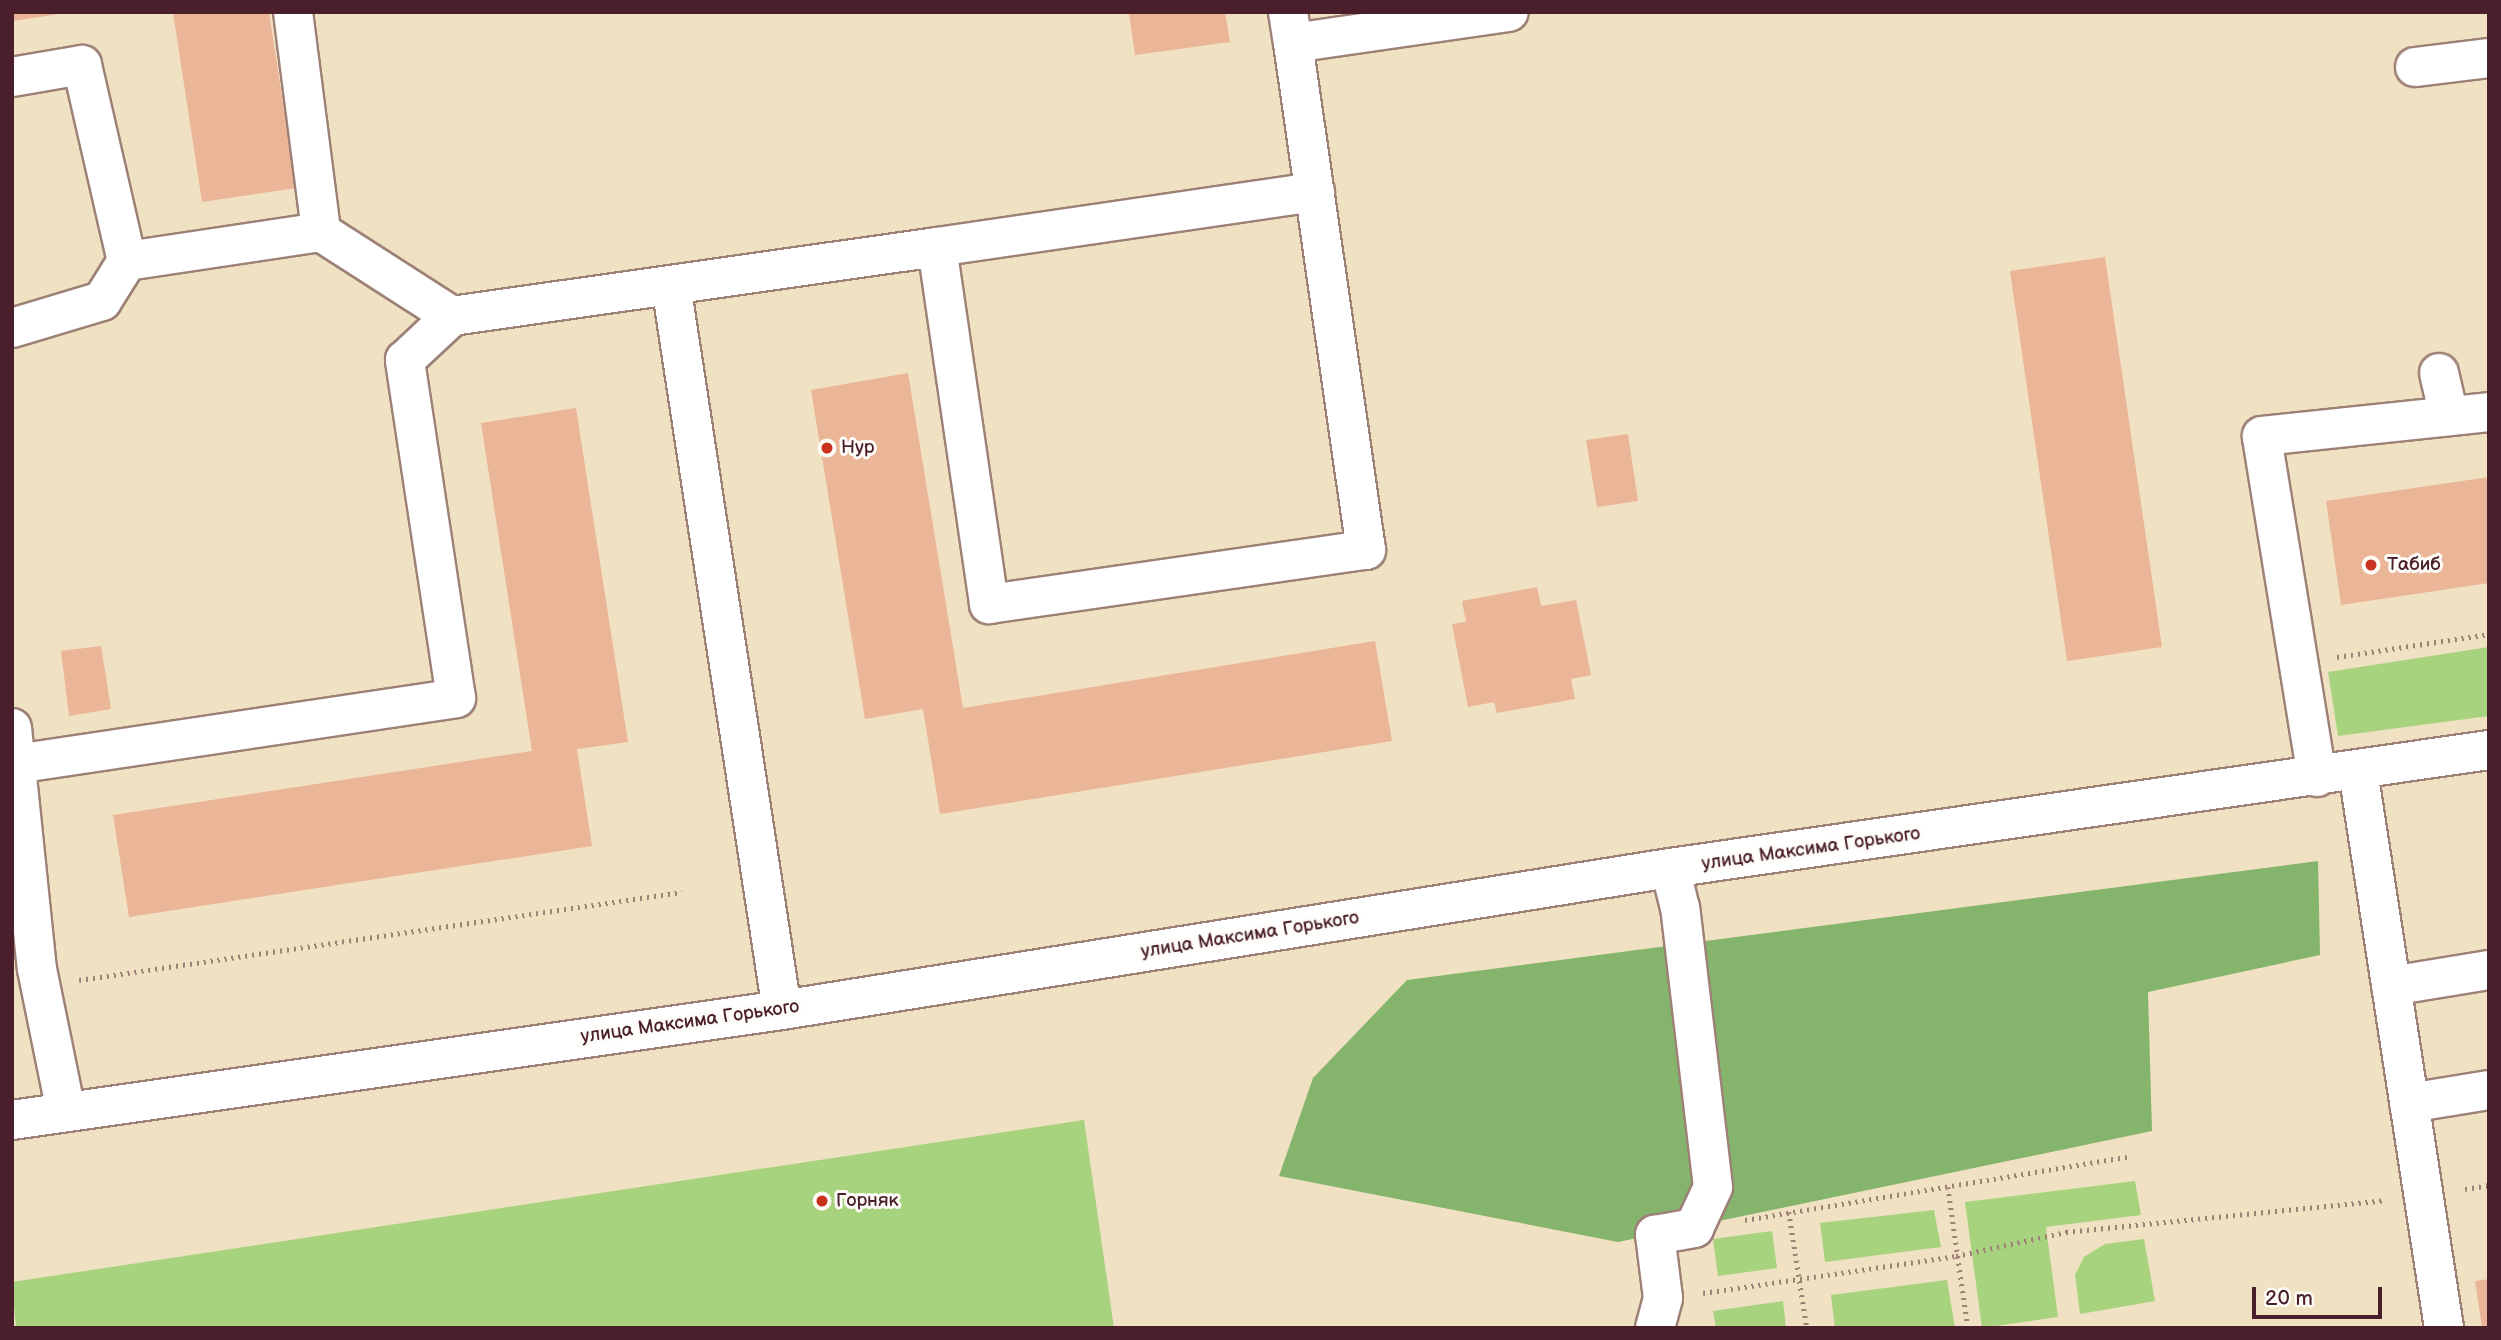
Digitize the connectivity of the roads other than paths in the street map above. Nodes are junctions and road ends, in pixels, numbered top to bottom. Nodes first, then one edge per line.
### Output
1 (293, 12) edge
2 (1509, 12) edge
3 (1290, 28) edge
4 (2489, 58) edge
5 (2414, 67) dead end
6 (12, 77) edge
7 (1315, 192) junction
8 (321, 232) junction
9 (937, 247) junction
10 (127, 261) junction
11 (671, 285) junction
12 (452, 316) junction
13 (12, 328) edge
14 (2439, 373) dead end
15 (2489, 412) edge
16 (2449, 415) junction
17 (14, 746) edge
18 (2489, 750) edge
19 (2358, 771) junction
20 (2317, 777) junction
21 (1670, 868) junction
22 (2489, 970) edge
23 (39, 975) edge
24 (2391, 986) junction
25 (782, 1010) junction
26 (2489, 1090) edge
27 (2409, 1103) junction
28 (66, 1112) junction
29 (12, 1120) edge
30 (1659, 1313) edge
31 (2444, 1328) edge

1 - 8 main road
2 - 3 main road
3 - 7 main road
4 - 5 main road
6 - 10 main road
7 - 9 main road
7 - 9 main road
8 - 10 main road
8 - 12 main road
9 - 11 main road
10 - 13 main road
11 - 12 main road
11 - 25 main road
12 - 17 main road
14 - 16 main road
15 - 16 main road
16 - 20 main road
17 - 23 main road
18 - 19 main road, улица Максима Горького
19 - 20 main road, улица Максима Горького
19 - 24 main road
20 - 21 main road, улица Максима Горького
21 - 25 main road, улица Максима Горького
21 - 30 main road
22 - 24 main road
23 - 28 main road
24 - 27 main road
25 - 28 main road, улица Максима Горького
26 - 27 main road
27 - 31 main road
28 - 29 main road, улица Максима Горького

